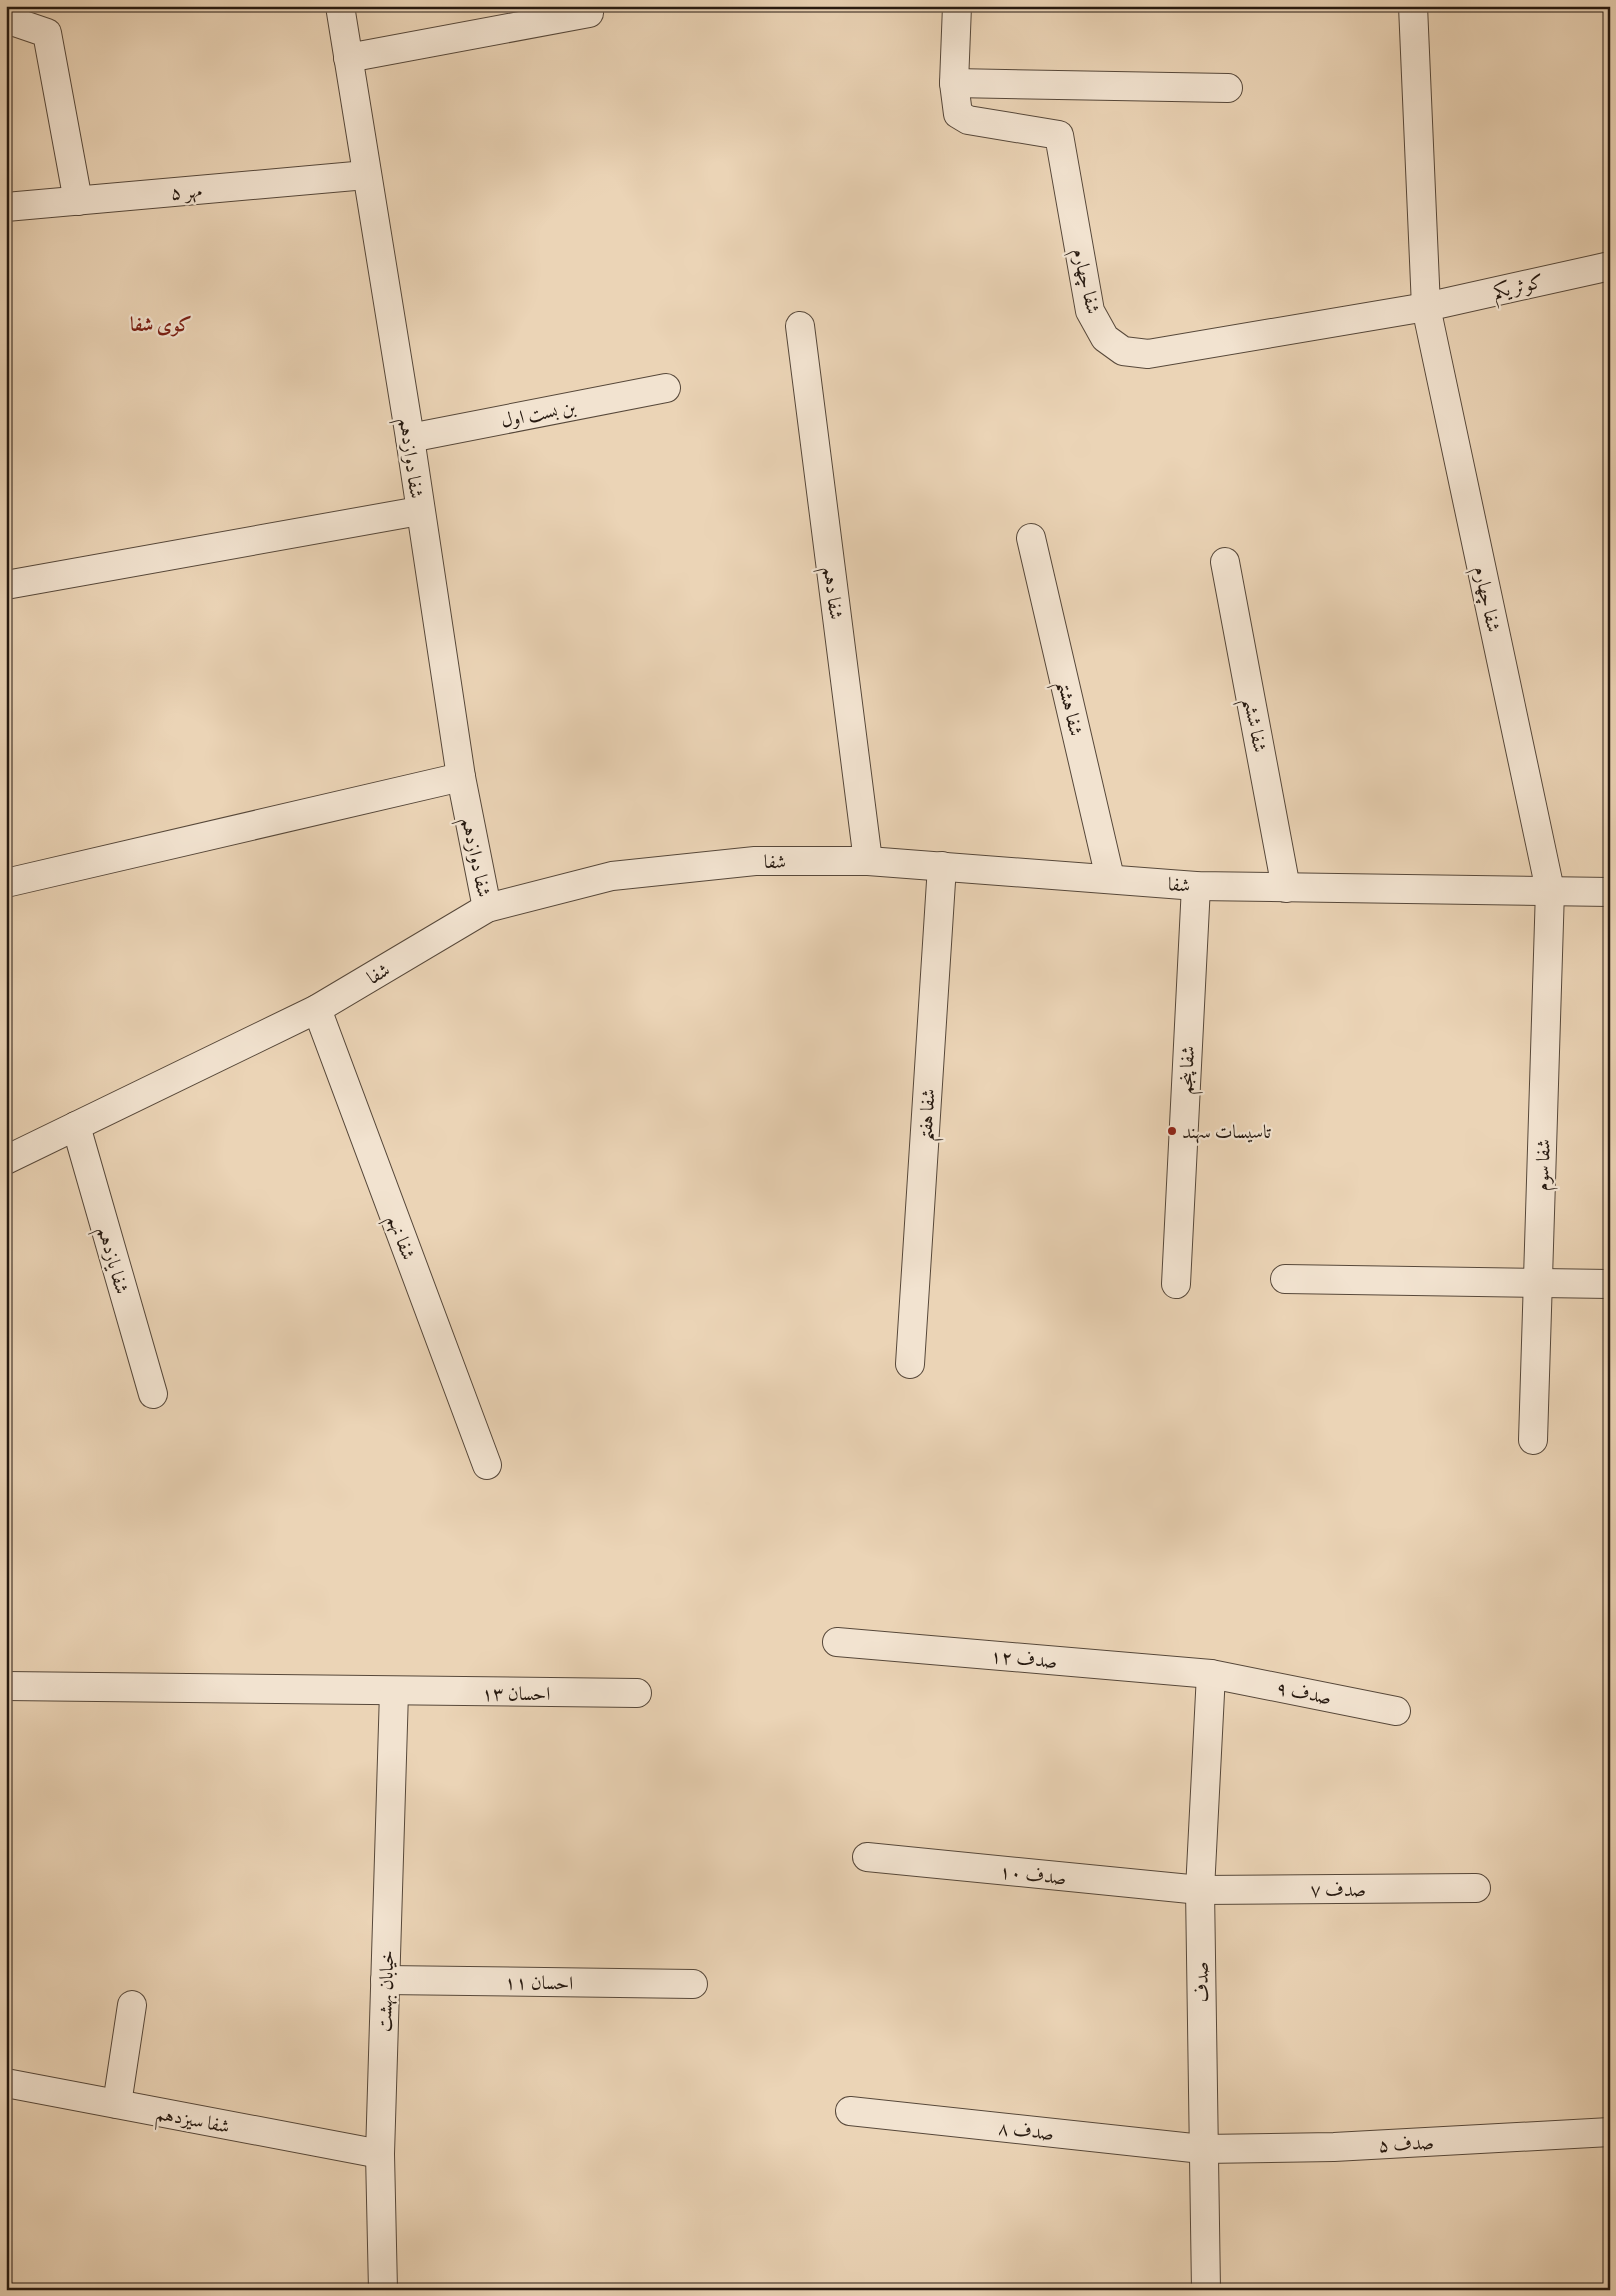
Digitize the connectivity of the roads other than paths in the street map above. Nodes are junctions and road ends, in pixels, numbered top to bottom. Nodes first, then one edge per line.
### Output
1 (340, 6) edge
2 (957, 6) edge
3 (1413, 6) edge
4 (589, 13) dead end
5 (6, 19) edge
6 (348, 58) junction
7 (954, 83) junction
8 (1228, 88) dead end
9 (366, 175) junction
10 (78, 201) junction
11 (6, 207) edge
12 (1610, 266) edge
13 (1426, 307) junction
14 (800, 326) dead end
15 (666, 388) dead end
16 (410, 438) junction
17 (419, 511) junction
18 (1031, 538) dead end
19 (1225, 562) dead end
20 (6, 585) edge
21 (460, 777) junction
22 (868, 861) junction
23 (942, 866) junction
24 (1110, 878) junction
25 (6, 882) edge
26 (1196, 886) junction
27 (1286, 888) junction
28 (1550, 890) junction
29 (1610, 892) edge
30 (488, 908) junction
31 (317, 1009) junction
32 (76, 1126) junction
33 (6, 1160) edge
34 (1284, 1279) dead end
35 (1176, 1284) dead end
36 (1538, 1284) junction
37 (1610, 1284) edge
38 (910, 1364) dead end
39 (152, 1394) dead end
40 (1533, 1440) dead end
41 (487, 1465) dead end
42 (837, 1642) dead end
43 (1211, 1674) junction
44 (6, 1686) edge
45 (394, 1692) junction
46 (636, 1693) dead end
47 (1396, 1711) dead end
48 (867, 1857) dead end
49 (1476, 1888) dead end
50 (1200, 1890) junction
51 (385, 1980) junction
52 (693, 1984) dead end
53 (132, 2004) dead end
54 (6, 2083) edge
55 (117, 2104) junction
56 (850, 2111) dead end
57 (1610, 2132) edge
58 (1202, 2149) junction
59 (380, 2154) junction
60 (382, 2290) edge
61 (1206, 2290) edge

1 - 6 street, شفا دوازدهم
2 - 7 street, شفا چهارم
3 - 13 street, شفا چهارم
4 - 6 street
5 - 10 street
6 - 9 street, شفا دوازدهم
7 - 8 street
7 - 13 street, شفا چهارم
9 - 10 street, مهر ۵
9 - 16 street, شفا دوازدهم
10 - 11 street, مهر ۵
12 - 13 street, کوثر یکم
13 - 28 street, شفا چهارم
14 - 22 street, شفا دهم
15 - 16 street, بن بست اول
16 - 17 street, شفا دوازدهم
17 - 20 street
17 - 21 street, شفا دوازدهم
18 - 24 street, شفا هشتم
19 - 27 street, شفا ششم
21 - 25 street
21 - 30 street, شفا دوازدهم
22 - 23 street, شفا
22 - 30 street, شفا
23 - 24 street, شفا
23 - 38 street, شفا هفتم
24 - 26 street, شفا
26 - 27 street, شفا
26 - 35 street, شفا پنجم
27 - 28 street, شفا
28 - 29 street, شفا
28 - 36 street, شفا سوم
30 - 31 street, شفا
31 - 32 street, شفا
31 - 41 street, شفا نهم
32 - 33 street, شفا
32 - 39 street, شفا یازدهم
34 - 36 street
36 - 37 street
36 - 40 street, شفا سوم
42 - 43 street, صدف ۱۲
43 - 47 street, صدف ۹
43 - 50 street, صدف
44 - 45 street, احسان ۱۳
45 - 46 street, احسان ۱۳
45 - 51 street, خیابان بهشت
48 - 50 street, صدف ۱۰
49 - 50 street, صدف ۷
50 - 58 street, صدف
51 - 52 street, احسان ۱۱
51 - 59 street, خیابان بهشت
53 - 55 street
54 - 55 street, شفا سیزدهم
55 - 59 street, شفا سیزدهم
56 - 58 street, صدف ۸
57 - 58 street, صدف ۵
58 - 61 street, صدف
59 - 60 street, خیابان بهشت

